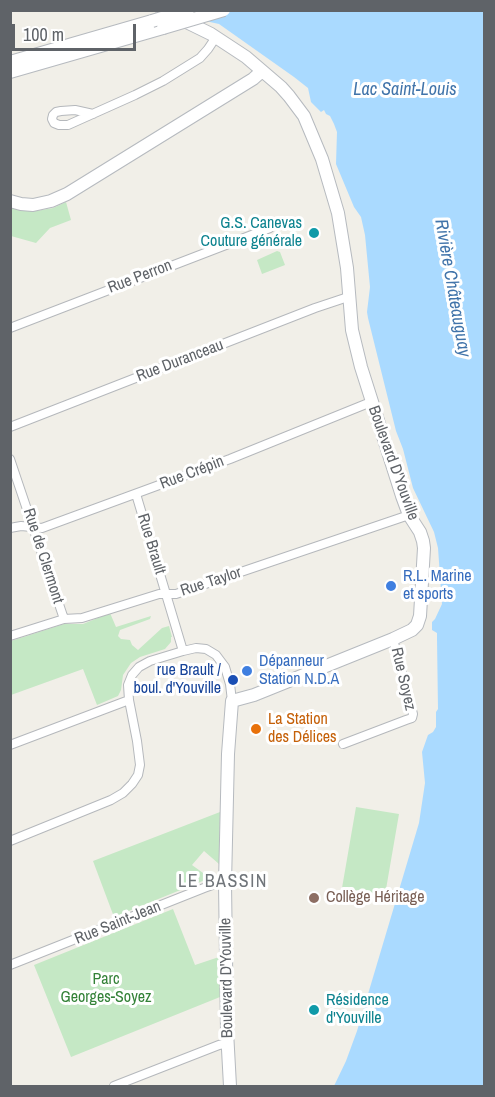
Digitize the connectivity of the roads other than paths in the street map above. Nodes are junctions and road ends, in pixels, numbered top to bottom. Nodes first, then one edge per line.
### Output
1 (162, 10) edge
2 (188, 10) edge
3 (224, 10) edge
4 (216, 37) junction
5 (10, 62) edge
6 (37, 64) junction
7 (262, 71) junction
8 (10, 72) edge
9 (10, 80) edge
10 (93, 114) dead end
11 (10, 201) edge
12 (270, 228) dead end
13 (350, 298) junction
14 (10, 328) edge
15 (371, 402) junction
16 (10, 427) edge
17 (10, 459) edge
18 (135, 494) junction
19 (409, 515) junction
20 (34, 527) junction
21 (10, 528) edge
22 (166, 595) junction
23 (64, 619) junction
24 (10, 636) edge
25 (393, 639) junction
26 (183, 651) junction
27 (129, 700) junction
28 (232, 701) junction
29 (343, 744) dead end
30 (10, 745) edge
31 (10, 841) edge
32 (225, 883) junction
33 (10, 965) edge
34 (228, 1043) junction
35 (114, 1086) edge
36 (230, 1086) edge

1 - 4 street, Boulevard D'Youville
2 - 5 street, bridge
3 - 6 street, bridge
4 - 7 street, Boulevard D'Youville
4 - 10 street
6 - 8 street
6 - 9 street
7 - 11 street
7 - 13 street, Boulevard D'Youville
12 - 14 street, Rue Perron
13 - 15 street, Boulevard D'Youville
13 - 16 street, Rue Duranceau
15 - 18 street, Rue Crépin
15 - 19 street, Boulevard D'Youville
17 - 20 street, Rue de Clermont
18 - 20 street, Rue Crépin
18 - 22 street, Rue Brault
19 - 22 street, Rue Taylor
19 - 25 street, Boulevard D'Youville
20 - 21 street, Rue Crépin
20 - 23 street, Rue de Clermont
22 - 23 street, Rue Taylor
22 - 26 street, Rue Brault
23 - 24 street, Rue Taylor
25 - 28 street, Boulevard D'Youville
25 - 29 street, Rue Soyez
26 - 27 street
26 - 28 street
27 - 30 street
27 - 31 street
28 - 32 street, Boulevard D'Youville
32 - 33 street, Rue Saint-Jean
32 - 34 street, Boulevard D'Youville
34 - 35 street
34 - 36 street, Boulevard D'Youville

